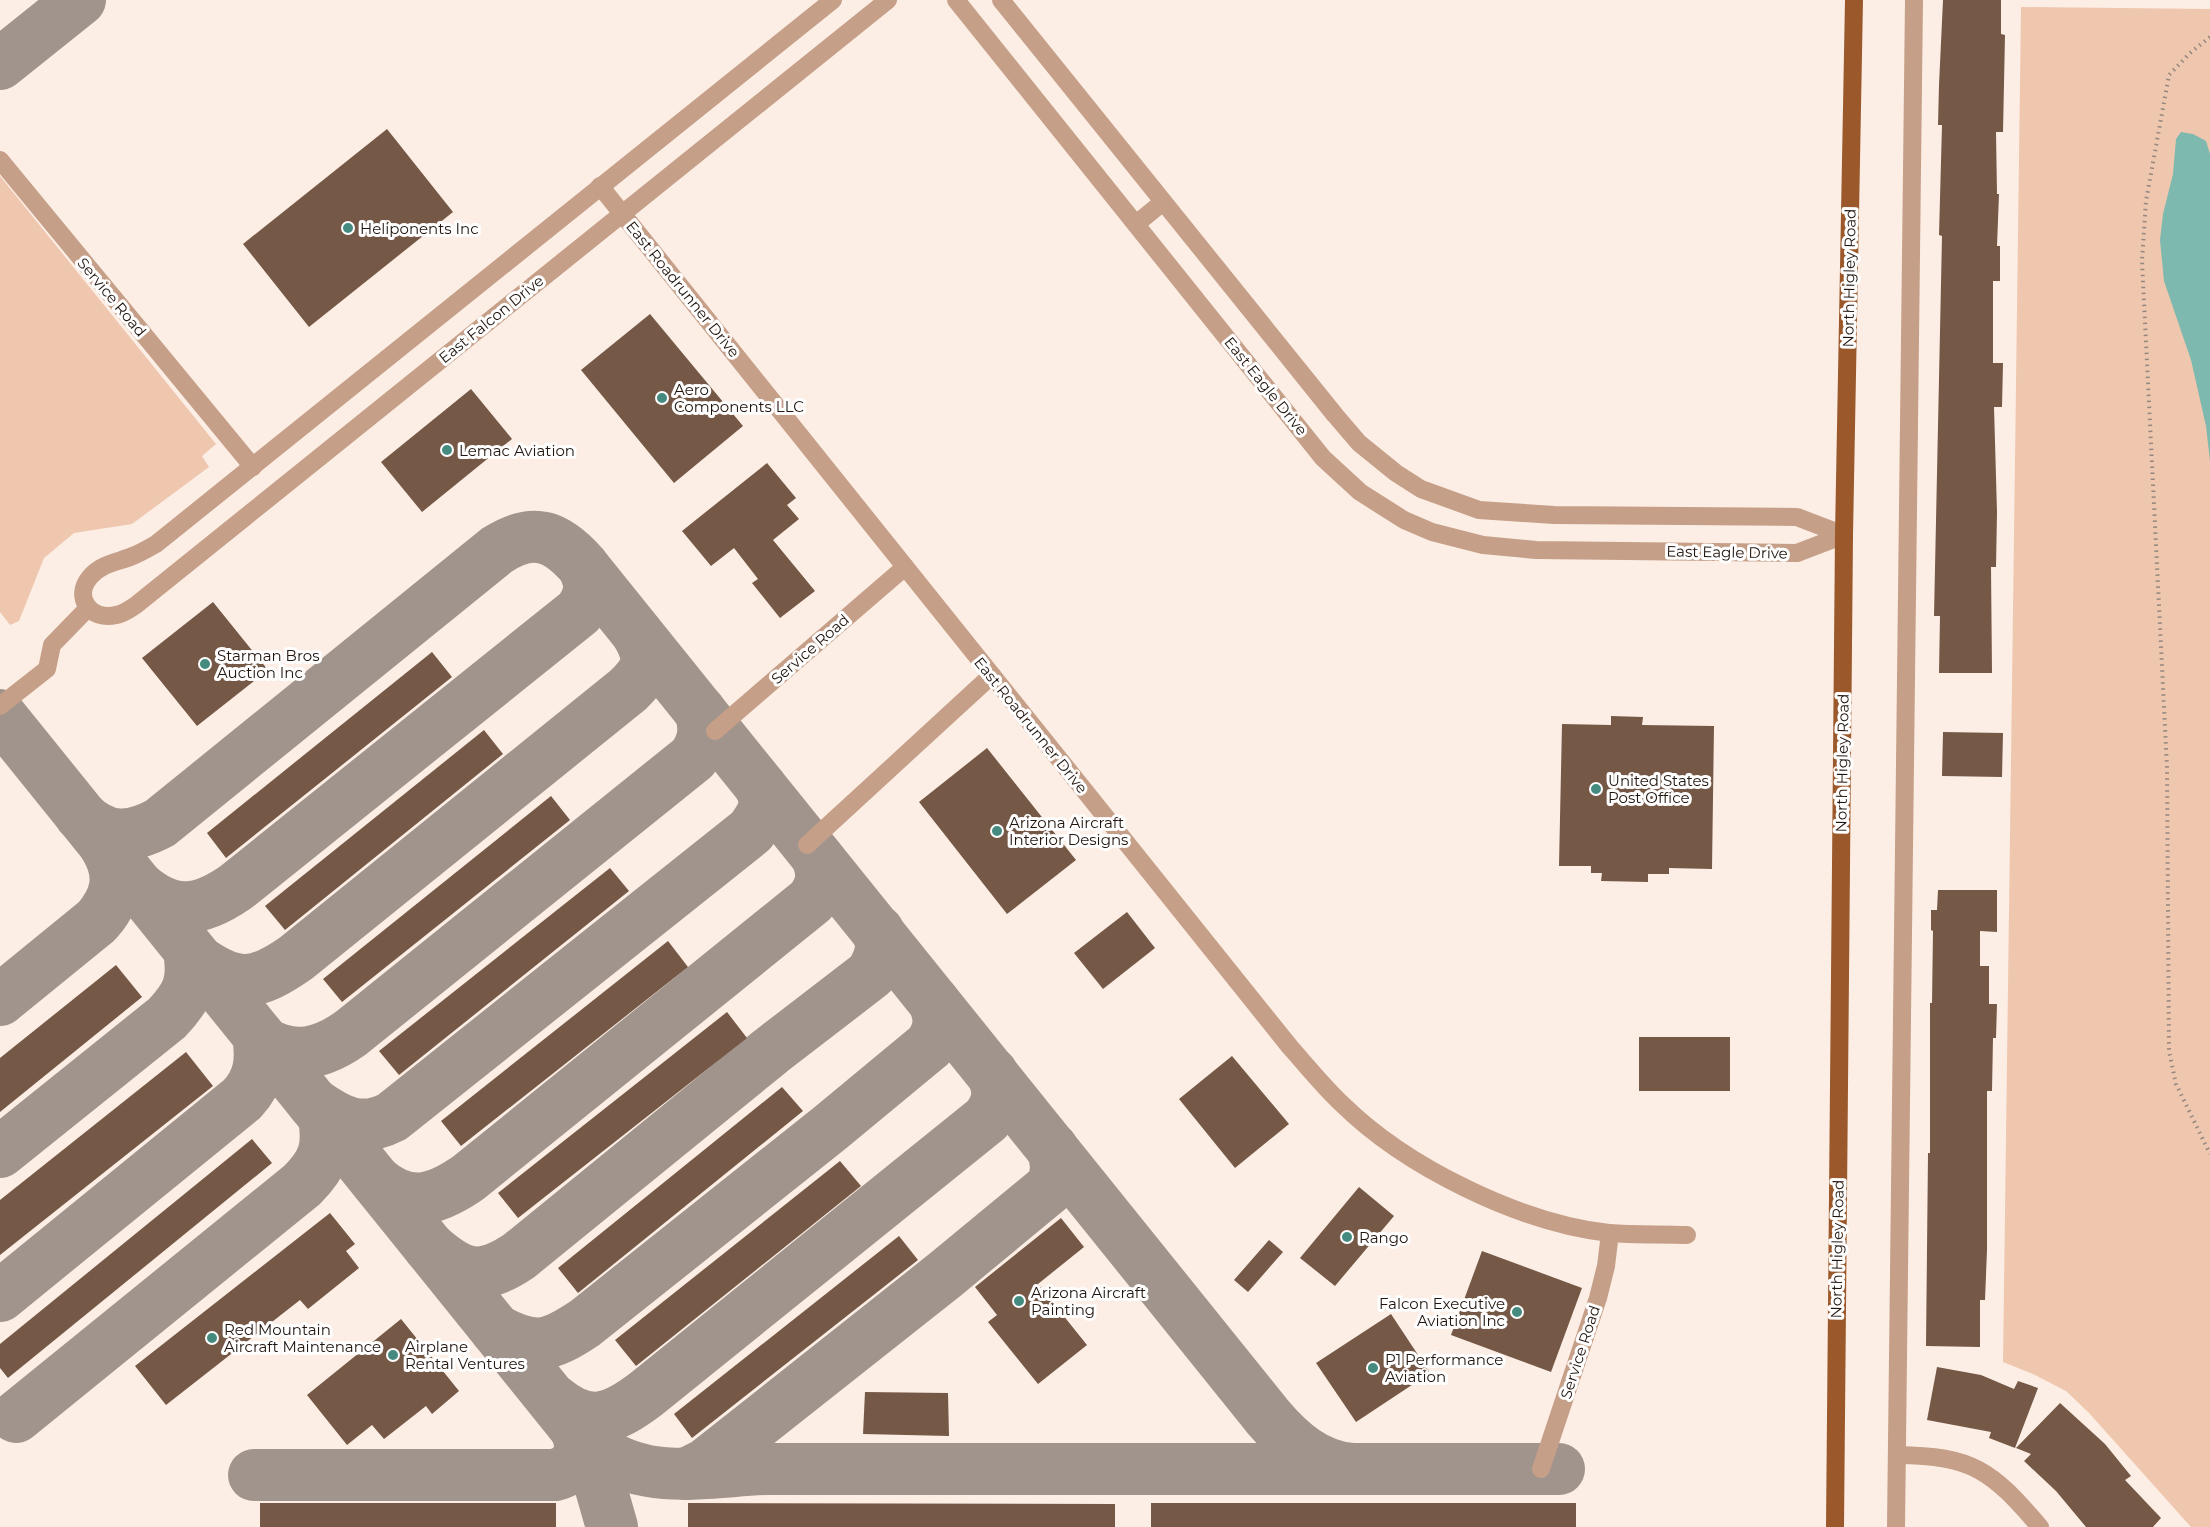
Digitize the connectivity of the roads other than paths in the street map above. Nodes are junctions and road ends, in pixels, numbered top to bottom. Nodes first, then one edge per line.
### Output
1 (833, 0) edge
2 (888, 0) edge
3 (956, 0) edge
4 (1001, 0) edge
5 (1854, 0) edge
6 (1914, 0) edge
7 (0, 160) edge
8 (600, 186) junction
9 (1163, 202) junction
10 (622, 214) junction
11 (1136, 224) junction
12 (253, 467) junction
13 (1844, 535) junction
14 (905, 567) junction
15 (87, 609) junction
16 (992, 675) junction
17 (0, 706) edge
18 (716, 731) dead end
19 (807, 845) dead end
20 (1610, 1233) junction
21 (1687, 1235) dead end
22 (1897, 1455) junction
23 (1541, 1469) dead end
24 (1835, 1527) edge
25 (1896, 1527) edge
26 (2040, 1527) edge

1 - 8 street
2 - 10 street, East Falcon Drive
3 - 11 street, East Eagle Drive
4 - 9 street
5 - 13 main road, North Higley Road
6 - 22 street
7 - 12 street, Service Road
8 - 10 street, East Roadrunner Drive
8 - 12 street
9 - 11 street
9 - 13 street
10 - 14 street, East Roadrunner Drive
10 - 15 street, East Falcon Drive
11 - 13 street, East Eagle Drive
12 - 15 street
13 - 24 main road, North Higley Road
14 - 16 street, East Roadrunner Drive
14 - 18 street, Service Road
15 - 17 street
16 - 19 street
16 - 20 street, East Roadrunner Drive
20 - 21 street, East Roadrunner Drive
20 - 23 street, Service Road
22 - 25 street
22 - 26 street

